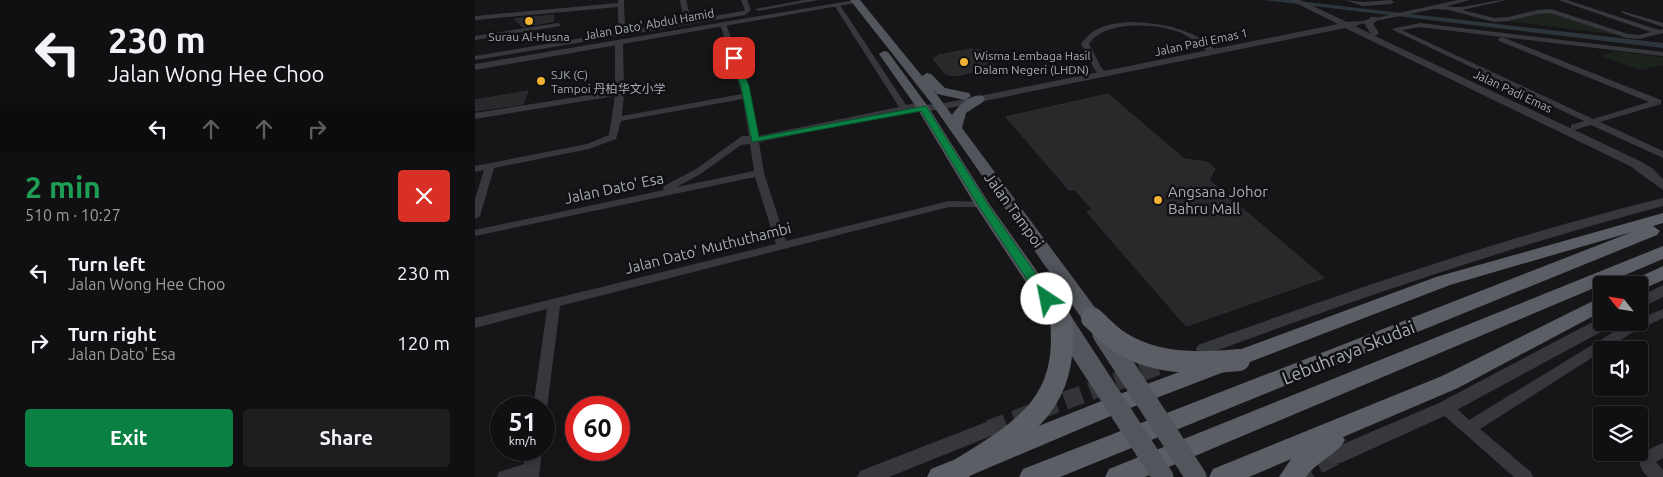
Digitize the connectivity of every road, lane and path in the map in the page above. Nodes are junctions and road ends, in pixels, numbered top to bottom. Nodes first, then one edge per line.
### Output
1 (683, 0) edge
2 (744, 0) edge
3 (754, 0) edge
4 (816, 0) edge
5 (1294, 0) edge
6 (1306, 0) edge
7 (1348, 0) edge
8 (1387, 0) edge
9 (1467, 0) edge
10 (1503, 0) edge
11 (1561, 0) edge
12 (1579, 0) edge
13 (1587, 0) edge
14 (621, 2) edge
15 (848, 2) edge
16 (1453, 5) edge
17 (758, 9) junction
18 (1313, 9) junction
19 (559, 11) junction
20 (1403, 11) junction
21 (1631, 16) junction
22 (1376, 17) junction
23 (1663, 17) edge
24 (475, 18) edge
25 (764, 18) junction
26 (688, 22) junction
27 (1348, 22) junction
28 (723, 24) junction
29 (557, 25) junction
30 (1662, 29) edge
31 (1313, 30) junction
32 (1375, 32) junction
33 (1489, 33) junction
34 (475, 38) edge
35 (621, 38) junction
36 (1381, 42) junction
37 (556, 44) junction
38 (892, 48) junction
39 (1211, 50) junction
40 (1663, 54) edge
41 (475, 58) edge
42 (475, 67) edge
43 (1101, 72) junction
44 (620, 92) junction
45 (747, 96) junction
46 (965, 96) junction
47 (979, 99) junction
48 (1660, 101) edge
49 (923, 107) junction
50 (475, 116) edge
51 (619, 118) junction
52 (1592, 121) junction
53 (1573, 127) junction
54 (955, 130) junction
55 (754, 135) junction
56 (1663, 155) edge
57 (489, 166) junction
58 (475, 169) edge
59 (1663, 170) edge
60 (759, 173) junction
61 (1663, 186) edge
62 (972, 187) junction
63 (655, 194) junction
64 (1663, 202) edge
65 (949, 204) junction
66 (983, 205) junction
67 (475, 216) edge
68 (1663, 218) edge
69 (1663, 226) edge
70 (475, 233) edge
71 (783, 246) junction
72 (1663, 252) edge
73 (1663, 272) edge
74 (1648, 280) edge
75 (1663, 290) edge
76 (1648, 299) edge
77 (554, 303) junction
78 (1593, 308) edge
79 (1663, 313) edge
80 (1089, 314) junction
81 (1059, 317) junction
82 (475, 323) edge
83 (1593, 329) edge
84 (1204, 349) dead end
85 (1239, 360) junction
86 (1143, 394) junction
87 (542, 396) edge
88 (1117, 404) junction
89 (1445, 408) junction
90 (1369, 417) junction
91 (1469, 428) junction
92 (989, 429) tunnel mouth
93 (1663, 450) edge
94 (1336, 456) tunnel mouth
95 (531, 473) edge
96 (951, 473) edge
97 (505, 477) edge
98 (867, 477) edge
99 (1032, 477) edge
100 (1118, 477) edge
101 (1163, 477) edge
102 (1196, 477) edge
103 (1222, 477) edge
104 (1292, 477) edge
105 (1525, 477) edge
106 (1660, 477) edge

1 - 26 street
2 - 26 street
3 - 17 street
4 - 17 street
5 - 18 street
6 - 27 street
7 - 8 street
9 - 16 street, Jalan Padi Emas 1
10 - 16 street
11 - 30 street
12 - 21 street
13 - 21 street
14 - 19 street
14 - 35 street
15 - 25 street, Jalan Dato' Abdul Hamid
15 - 38 main road, Jalan Tampoi
15 - 49 main road, Jalan Tampoi
15 - 49 street
16 - 20 street, Jalan Padi Emas 1
16 - 20 street, Jalan Padi Emas 1
16 - 30 street
17 - 25 street
18 - 27 street
18 - 31 street
19 - 24 street
19 - 29 street
20 - 22 street, Jalan Padi Emas 1
21 - 23 street
21 - 30 street
22 - 27 street, Jalan Padi Emas 1
22 - 32 street
25 - 28 street, Jalan Dato' Abdul Hamid
26 - 35 street
27 - 31 street, Jalan Padi Emas 1
27 - 32 street, Jalan Padi Emas
27 - 36 street, Jalan Padi Emas
28 - 35 street, Jalan Dato' Abdul Hamid
28 - 45 street
29 - 34 street
29 - 37 street
31 - 36 street
31 - 39 street, Jalan Padi Emas 1
32 - 53 street, Jalan Padi Emas
33 - 40 street
33 - 48 street
33 - 52 street
35 - 37 street
35 - 42 street, Jalan Dato' Abdul Hamid
35 - 44 street
36 - 61 street, Jalan Padi Emas
37 - 41 street
38 - 46 main road
38 - 49 main road, Jalan Tampoi
39 - 43 street, Jalan Padi Emas 1
39 - 43 street
43 - 46 street, Jalan Padi Emas 1
43 - 47 street, Jalan Padi Emas 1
44 - 50 street
44 - 51 street
45 - 51 street
45 - 55 street
46 - 49 street, Jalan Padi Emas 1
47 - 49 street, Jalan Padi Emas 1
47 - 54 main road
48 - 52 street
49 - 54 main road, Jalan Tampoi
49 - 55 street
49 - 62 main road, Jalan Tampoi
51 - 57 street
52 - 53 street
52 - 56 street
53 - 59 street, Jalan Padi Emas
54 - 80 main road, Jalan Tampoi
55 - 60 street
55 - 63 street
57 - 58 street
57 - 67 street
60 - 63 street, Jalan Dato' Esa
60 - 71 street
62 - 65 street, Jalan Dato' Muthuthambi
62 - 66 main road, Jalan Tampoi
63 - 70 street, Jalan Dato' Esa
64 - 84 street
65 - 66 street, Jalan Dato' Muthuthambi
65 - 71 street, Jalan Dato' Muthuthambi
66 - 81 main road, Jalan Tampoi
68 - 85 highway
69 - 99 highway, Lebuhraya Skudai
71 - 77 street, Jalan Dato' Muthuthambi
72 - 100 highway, Lebuhraya Skudai
73 - 74 highway
75 - 76 street
77 - 82 street, Jalan Dato' Muthuthambi
77 - 87 street
78 - 90 highway
79 - 91 street
80 - 85 highway, bridge
80 - 86 main road, Jalan Tampoi, bridge
81 - 88 main road, Jalan Tampoi, bridge
81 - 96 highway, bridge
83 - 89 street
85 - 86 highway, bridge
86 - 88 highway
86 - 102 main road, Jalan Tampoi, bridge
88 - 96 highway, bridge
88 - 101 main road, Jalan Tampoi, bridge
89 - 91 street
89 - 94 street
90 - 103 highway
90 - 104 highway
91 - 105 street
92 - 98 street
93 - 106 street
95 - 97 street

